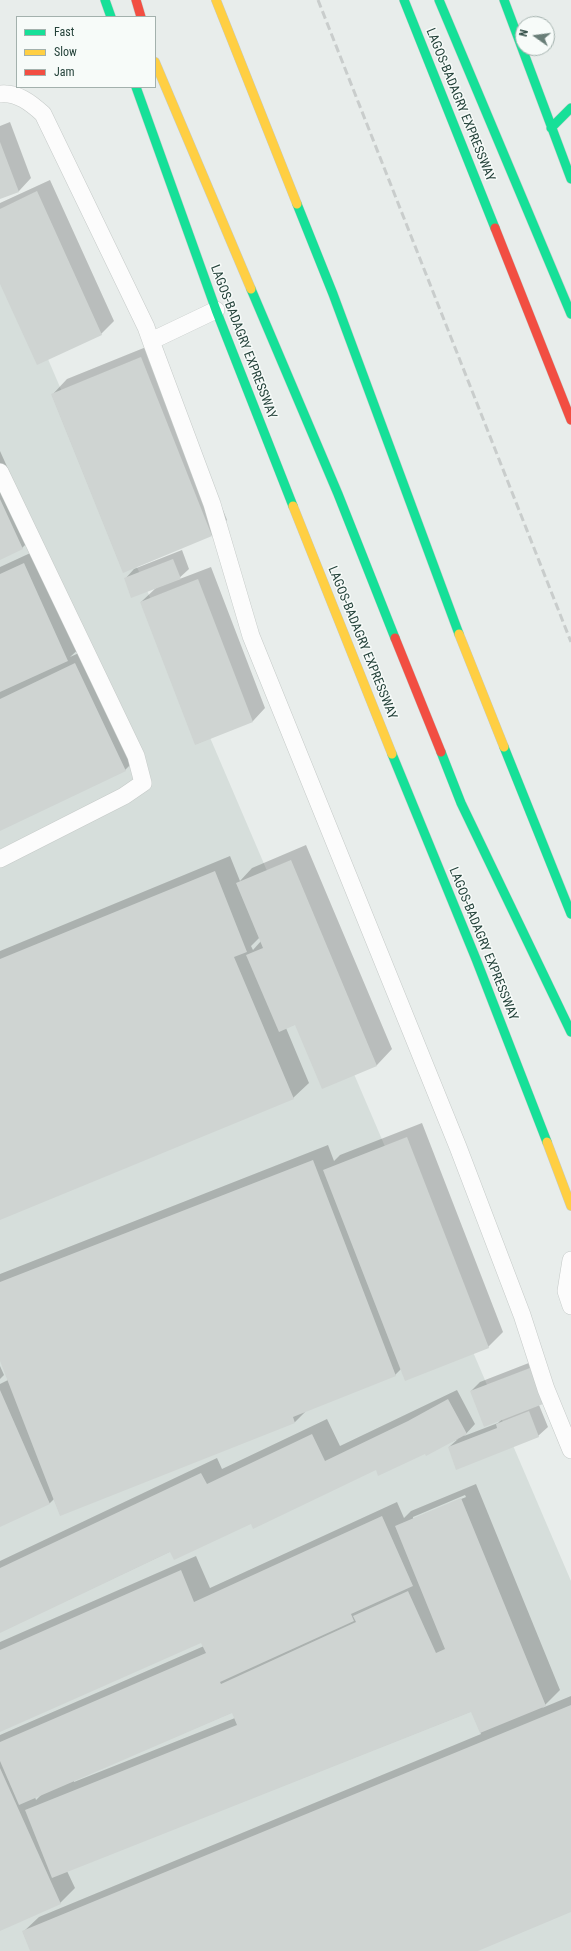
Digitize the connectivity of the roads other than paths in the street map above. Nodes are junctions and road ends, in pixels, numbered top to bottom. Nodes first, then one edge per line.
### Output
1 (105, 0) edge
2 (136, 0) edge
3 (216, 0) edge
4 (404, 0) edge
5 (439, 0) edge
6 (504, 0) edge
7 (111, 16) edge
8 (141, 16) edge
9 (156, 64) edge
10 (136, 88) edge
11 (0, 94) edge
12 (571, 108) edge
13 (551, 128) junction
14 (571, 179) edge
15 (216, 310) junction
16 (571, 314) edge
17 (151, 341) junction
18 (571, 420) edge
19 (0, 472) edge
20 (0, 859) edge
21 (571, 914) edge
22 (571, 1032) edge
23 (571, 1206) edge
24 (571, 1260) edge
25 (571, 1306) edge
26 (571, 1450) edge

1 - 7 main road
2 - 8 main road
3 - 21 main road
4 - 18 main road, LAGOS-BADAGRY EXPRESSWAY
5 - 16 main road
6 - 13 main road
9 - 22 main road
10 - 15 main road, LAGOS-BADAGRY EXPRESSWAY
11 - 17 lane
12 - 13 main road
13 - 14 main road
15 - 17 lane
15 - 23 main road, LAGOS-BADAGRY EXPRESSWAY
17 - 26 lane
19 - 20 lane
24 - 25 lane

